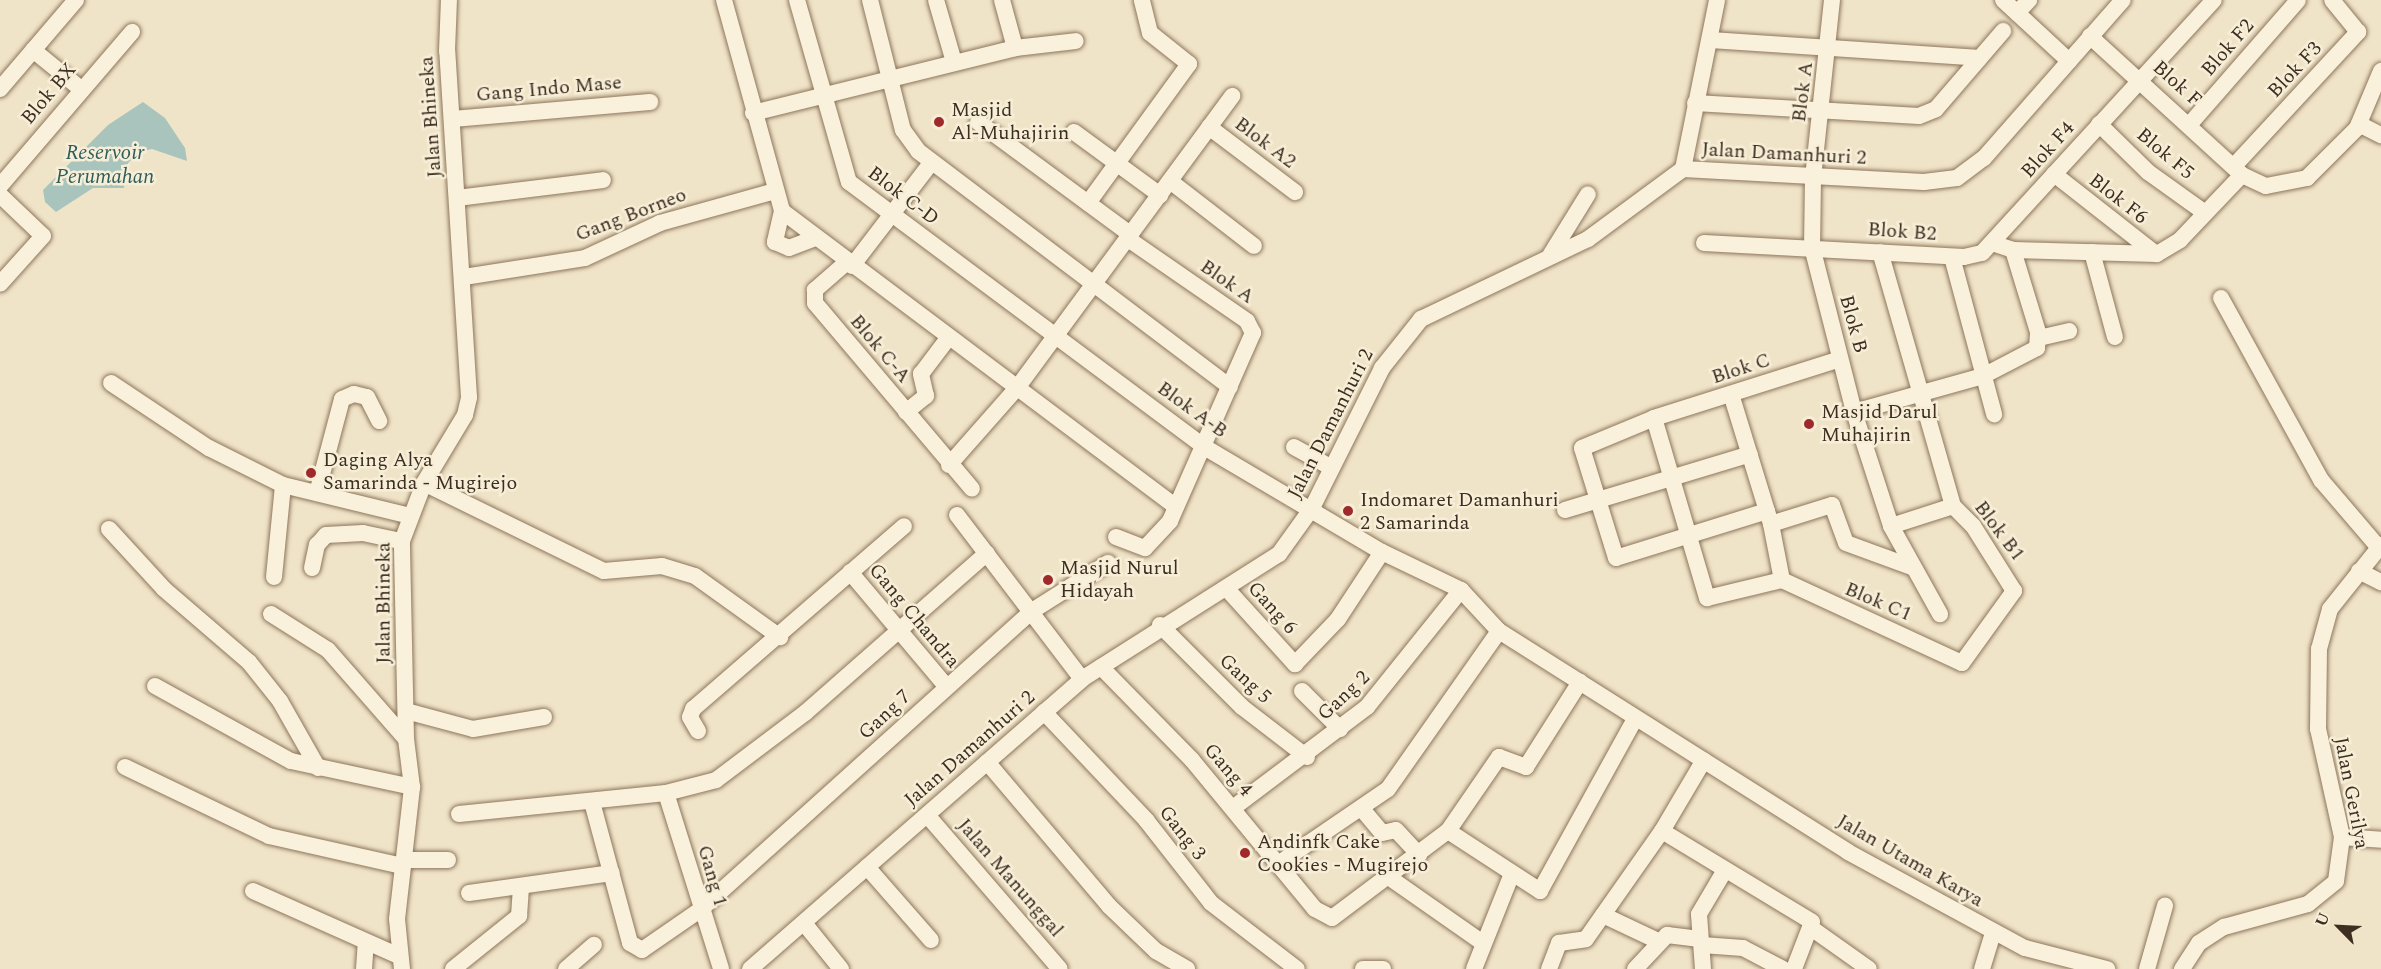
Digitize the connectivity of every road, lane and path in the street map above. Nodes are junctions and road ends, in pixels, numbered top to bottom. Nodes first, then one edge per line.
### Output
1 (76, 0) edge
2 (449, 0) edge
3 (724, 0) edge
4 (797, 0) edge
5 (870, 0) edge
6 (936, 0) edge
7 (1002, 0) edge
8 (1142, 0) edge
9 (1718, 0) edge
10 (1832, 0) edge
11 (2003, 0) edge
12 (2029, 0) edge
13 (2123, 0) edge
14 (2214, 0) edge
15 (2298, 0) edge
16 (2332, 0) edge
17 (2017, 13) junction
18 (2003, 31) dead end
19 (132, 32) dead end
20 (2090, 36) junction
21 (1076, 40) dead end
22 (1711, 40) junction
23 (1830, 46) junction
24 (1015, 48) junction
25 (33, 50) junction
26 (1979, 58) junction
27 (2069, 61) junction
28 (954, 62) junction
29 (2381, 71) edge
30 (892, 78) junction
31 (2142, 81) junction
32 (0, 89) edge
33 (81, 89) junction
34 (1232, 96) dead end
35 (828, 98) junction
36 (650, 102) dead end
37 (1695, 103) junction
38 (1822, 108) junction
39 (753, 113) junction
40 (452, 119) junction
41 (978, 122) dead end
42 (2190, 123) junction
43 (2099, 124) junction
44 (2360, 124) junction
45 (1209, 127) junction
46 (1074, 132) dead end
47 (2381, 135) edge
48 (931, 163) junction
49 (1117, 163) junction
50 (1683, 169) junction
51 (2238, 170) junction
52 (2054, 174) junction
53 (1813, 178) junction
54 (603, 180) dead end
55 (1170, 181) junction
56 (0, 186) edge
57 (775, 190) junction
58 (1295, 192) dead end
59 (1588, 194) dead end
60 (0, 195) edge
61 (1160, 195) junction
62 (458, 198) junction
63 (1088, 203) junction
64 (782, 211) junction
65 (890, 212) junction
66 (2205, 213) junction
67 (1130, 237) junction
68 (813, 239) junction
69 (1704, 243) dead end
70 (1254, 246) dead end
71 (1990, 246) junction
72 (1812, 247) junction
73 (2013, 250) junction
74 (1880, 252) junction
75 (2092, 252) junction
76 (1551, 254) junction
77 (2157, 254) junction
78 (1952, 257) junction
79 (849, 264) junction
80 (465, 277) junction
81 (1094, 283) junction
82 (0, 284) edge
83 (2221, 298) dead end
84 (2069, 331) dead end
85 (1056, 336) junction
86 (950, 337) junction
87 (2115, 337) dead end
88 (2039, 338) junction
89 (1840, 359) junction
90 (1983, 376) junction
91 (111, 383) dead end
92 (1230, 387) junction
93 (1017, 388) junction
94 (1922, 393) junction
95 (1731, 394) junction
96 (906, 412) junction
97 (1854, 412) junction
98 (1994, 414) dead end
99 (1654, 418) junction
100 (378, 421) dead end
101 (1294, 447) dead end
102 (1206, 448) junction
103 (1750, 454) junction
104 (949, 465) junction
105 (1332, 468) junction
106 (1672, 478) junction
107 (424, 483) junction
108 (283, 485) junction
109 (972, 489) dead end
110 (316, 493) junction
111 (1595, 500) junction
112 (1173, 505) junction
113 (1953, 506) junction
114 (1312, 508) junction
115 (1565, 510) dead end
116 (957, 515) dead end
117 (410, 516) junction
118 (1769, 518) junction
119 (904, 526) dead end
120 (1891, 526) junction
121 (109, 529) dead end
122 (1116, 537) dead end
123 (1690, 537) junction
124 (402, 541) junction
125 (2380, 547) edge
126 (1382, 552) junction
127 (987, 553) junction
128 (1108, 563) dead end
129 (312, 568) dead end
130 (1914, 568) junction
131 (2359, 572) junction
132 (850, 573) junction
133 (274, 577) dead end
134 (1782, 580) junction
135 (2381, 582) edge
136 (1226, 588) junction
137 (1461, 591) junction
138 (1032, 612) junction
139 (271, 614) dead end
140 (1940, 614) dead end
141 (1160, 625) junction
142 (900, 628) junction
143 (1499, 631) junction
144 (780, 637) junction
145 (1958, 662) joint
146 (1101, 667) junction
147 (1082, 679) junction
148 (1580, 682) junction
149 (155, 686) dead end
150 (946, 687) junction
151 (1302, 691) dead end
152 (406, 711) junction
153 (1044, 712) junction
154 (544, 717) dead end
155 (1634, 721) junction
156 (1340, 729) junction
157 (698, 731) dead end
158 (406, 739) junction
159 (1307, 757) junction
160 (1704, 760) junction
161 (987, 762) junction
162 (125, 767) dead end
163 (318, 768) junction
164 (412, 787) junction
165 (666, 793) junction
166 (591, 802) junction
167 (1233, 808) junction
168 (1362, 809) junction
169 (459, 814) dead end
170 (927, 815) junction
171 (1448, 831) junction
172 (1662, 831) junction
173 (2342, 837) junction
174 (2381, 840) edge
175 (1419, 855) junction
176 (448, 860) dead end
177 (403, 863) junction
178 (1278, 864) junction
179 (867, 867) junction
180 (1725, 870) junction
181 (612, 873) junction
182 (1511, 876) junction
183 (1390, 878) junction
184 (521, 886) junction
185 (253, 891) dead end
186 (469, 893) dead end
187 (2165, 906) dead end
188 (700, 910) junction
189 (1603, 915) junction
190 (804, 923) junction
191 (1814, 930) junction
192 (1993, 932) junction
193 (931, 940) dead end
194 (1656, 940) junction
195 (1701, 942) junction
196 (366, 943) junction
197 (1483, 943) junction
198 (594, 945) dead end
199 (401, 962) edge
200 (364, 969) edge
201 (453, 969) edge
202 (566, 969) edge
203 (721, 969) edge
204 (750, 969) edge
205 (841, 969) edge
206 (1060, 969) edge
207 (1187, 969) edge
208 (1297, 969) edge
209 (1363, 969) edge
210 (1383, 969) edge
211 (1474, 969) edge
212 (1549, 969) edge
213 (1635, 969) edge
214 (1703, 969) edge
215 (1783, 969) edge
216 (1794, 969) edge
217 (1869, 969) edge
218 (1982, 969) edge
219 (2107, 969) edge
220 (2146, 969) edge
221 (2182, 969) edge

1 - 25 street
2 - 40 street, Jalan Bhineka
3 - 39 street
4 - 35 street, Blok C-D
5 - 30 street
6 - 28 street
7 - 24 street
8 - 49 street
9 - 22 street
10 - 23 street, Blok A
11 - 17 street
12 - 17 street
13 - 20 street, Jalan Damanhuri 2
14 - 31 street, Blok F4
15 - 42 street, Blok F2
16 - 51 street, Blok F3
17 - 27 street
18 - 26 street
19 - 33 street, Blok BX
20 - 27 street, Jalan Damanhuri 2
20 - 31 street, Blok F
21 - 24 street
22 - 23 street, Blok A
22 - 37 street
23 - 26 street
23 - 38 street, Blok A
24 - 28 street
25 - 32 street
25 - 33 street
26 - 38 street
27 - 53 street, Jalan Damanhuri 2
28 - 30 street
29 - 44 street
30 - 35 street
30 - 48 street
31 - 42 street, Blok F
31 - 43 street, Blok F4
33 - 56 street, Blok BX
34 - 45 street
35 - 39 street
35 - 65 street, Blok C-D
36 - 40 street, Gang Indo Mase
37 - 38 street
37 - 50 street
38 - 53 street, Blok A
39 - 57 street
40 - 62 street, Jalan Bhineka
41 - 63 street
42 - 51 street, Blok F
43 - 52 street, Blok F4
43 - 66 street, Blok F5
44 - 47 street
44 - 51 street
45 - 55 street
45 - 58 street, Blok A2
46 - 49 street
48 - 65 street
48 - 81 street
49 - 61 street
49 - 63 street
50 - 53 street, Jalan Damanhuri 2
50 - 76 street, Jalan Damanhuri 2
51 - 66 street
52 - 71 street, Blok F4
52 - 77 street, Blok F6
53 - 72 street, Blok A
54 - 62 street
55 - 61 street
55 - 70 street
57 - 64 street
57 - 80 street, Gang Borneo
59 - 76 street
60 - 82 street
61 - 67 street
62 - 80 street, Jalan Bhineka
63 - 67 street
64 - 68 street
64 - 68 street
65 - 79 street
65 - 85 street, Blok C-D
66 - 77 street
67 - 81 street
67 - 92 street, Blok A
68 - 79 street
69 - 72 street, Blok B2
71 - 73 street
71 - 78 street, Blok B2
72 - 74 street, Blok B2
72 - 89 street, Blok B
73 - 75 street
73 - 88 street
74 - 78 street, Blok B2
74 - 94 street, Blok B1
75 - 77 street
75 - 87 street
76 - 105 street, Jalan Damanhuri 2
78 - 90 street
79 - 86 street
79 - 96 street, Blok C-A
80 - 107 street, Jalan Bhineka
81 - 85 street
81 - 92 street
83 - 125 street
84 - 88 street
85 - 93 street
85 - 102 street, Blok A-B
86 - 93 street
86 - 96 street
88 - 90 street
89 - 95 street, Blok C
89 - 97 street, Blok B
90 - 94 street
90 - 98 street
91 - 108 street
92 - 102 street, Blok A
93 - 104 street
93 - 112 street
94 - 97 street
94 - 113 street, Blok B1
95 - 99 street, Blok C
95 - 103 street
96 - 104 street, Blok C-A
97 - 120 street
99 - 106 street
99 - 111 street, Blok C
100 - 110 street
101 - 105 street
102 - 112 street, Blok A
102 - 114 street, Blok A-B
103 - 106 street
103 - 118 street
104 - 109 street, Blok C-A
105 - 114 street, Jalan Damanhuri 2
106 - 111 street
106 - 123 street
107 - 117 street, Jalan Bhineka
107 - 144 street
108 - 110 street
108 - 133 street
110 - 117 street
111 - 115 street
111 - 123 street
112 - 122 street, Blok A
113 - 120 street
113 - 145 street, Blok B1
114 - 126 street, Blok A-B
114 - 136 street, Jalan Damanhuri 2
116 - 127 street
117 - 124 street, Jalan Bhineka
118 - 123 street
118 - 130 street
118 - 134 street
119 - 132 street
120 - 130 street
121 - 163 street
123 - 134 street
124 - 129 street
124 - 152 street, Jalan Bhineka
125 - 131 street, Jalan Gerilya
126 - 136 street, Gang 6
126 - 137 street, Blok A-B
127 - 138 street
127 - 142 street
128 - 138 street, Gang 7
130 - 140 street
131 - 135 street
131 - 173 street, Jalan Gerilya
132 - 142 street, Gang Chandra
132 - 144 street
134 - 145 street, Blok C1
136 - 141 street, Jalan Damanhuri 2
137 - 143 street, Jalan Utama Karya
137 - 156 street, Gang 2
138 - 147 street
138 - 150 street, Gang 7
139 - 158 street
141 - 146 street, Jalan Damanhuri 2
141 - 159 street, Gang 5
142 - 150 street, Gang Chandra
142 - 165 street
143 - 148 street, Jalan Utama Karya
143 - 168 street
144 - 157 street
146 - 147 street, Jalan Damanhuri 2
146 - 167 street, Gang 4
147 - 153 street, Jalan Damanhuri 2
148 - 155 street, Jalan Utama Karya
148 - 171 street
149 - 163 street
150 - 188 street, Gang 7
151 - 156 street
152 - 154 street
152 - 158 street, Jalan Bhineka
153 - 161 street, Jalan Damanhuri 2
153 - 208 street, Gang 3
155 - 160 street, Jalan Utama Karya
155 - 182 street
156 - 159 street, Gang 2
158 - 164 street, Jalan Bhineka
159 - 167 street, Gang 2
160 - 172 street
160 - 192 street, Jalan Utama Karya
161 - 170 street, Jalan Damanhuri 2
161 - 207 street
162 - 177 street
163 - 164 street
164 - 177 street, Jalan Bhineka
165 - 166 street
165 - 188 street, Gang 1
166 - 169 street
166 - 181 street
167 - 178 street, Gang 4
168 - 175 street
168 - 178 street
170 - 179 street, Jalan Damanhuri 2
170 - 206 street, Jalan Manunggal
171 - 175 street
171 - 182 street
172 - 180 street
172 - 189 street
173 - 174 street
173 - 221 street, Jalan Gerilya
175 - 183 street
176 - 177 street
177 - 199 street, Jalan Bhineka
178 - 183 street, Gang 4
179 - 190 street, Jalan Damanhuri 2
179 - 193 street
180 - 191 street
180 - 195 street
181 - 184 street
181 - 188 street, Gang 7
182 - 197 street
183 - 197 street
184 - 186 street
184 - 201 street
185 - 196 street
187 - 220 street
188 - 203 street, Gang 1
189 - 194 street
189 - 212 street
190 - 204 street, Jalan Damanhuri 2
190 - 205 street
191 - 216 street
191 - 217 street
192 - 218 street
192 - 219 street, Jalan Utama Karya
194 - 195 street
194 - 213 street
195 - 214 street
195 - 215 street
196 - 199 street
196 - 200 street
197 - 211 street
198 - 202 street
209 - 210 street

